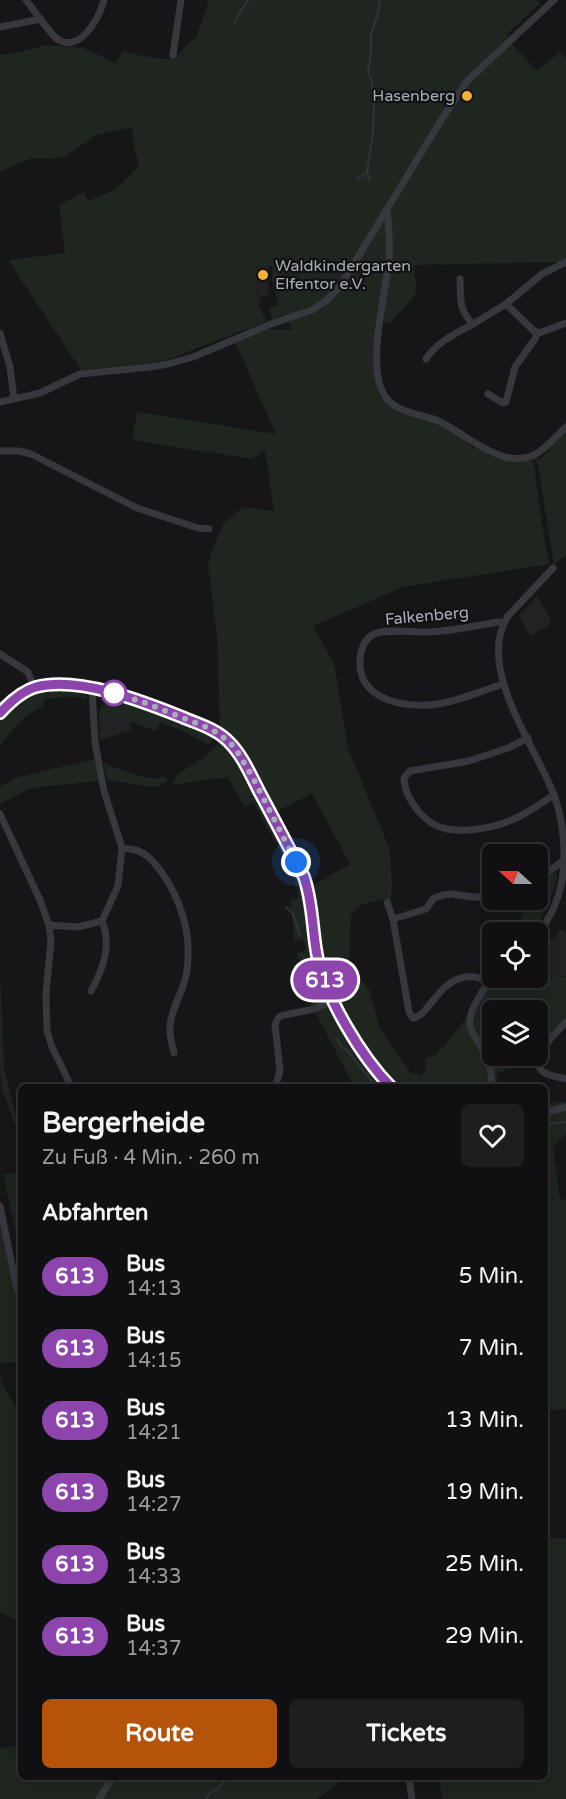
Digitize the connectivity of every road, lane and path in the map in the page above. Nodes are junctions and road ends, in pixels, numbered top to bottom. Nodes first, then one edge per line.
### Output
1 (26, 0) edge
2 (104, 0) edge
3 (181, 0) edge
4 (554, 0) edge
5 (41, 19) junction
6 (0, 27) edge
7 (173, 55) dead end
8 (387, 210) junction
9 (566, 262) edge
10 (460, 279) dead end
11 (506, 304) junction
12 (566, 323) edge
13 (473, 324) junction
14 (537, 332) junction
15 (0, 333) edge
16 (426, 359) dead end
17 (488, 394) dead end
18 (14, 399) junction
19 (0, 402) edge
20 (566, 427) edge
21 (0, 451) edge
22 (209, 529) dead end
23 (553, 568) dead end
24 (504, 622) junction
25 (0, 654) edge
26 (503, 684) junction
27 (34, 687) junction
28 (92, 689) junction
29 (0, 713) edge
30 (528, 738) junction
31 (554, 795) junction
32 (0, 814) edge
33 (122, 848) junction
34 (565, 859) edge
35 (548, 872) edge
36 (482, 897) edge
37 (387, 903) dead end
38 (393, 919) junction
39 (102, 921) junction
40 (546, 922) edge
41 (49, 925) junction
42 (482, 978) edge
43 (486, 988) edge
44 (92, 991) dead end
45 (332, 1001) junction
46 (566, 1022) edge
47 (174, 1053) dead end
48 (566, 1079) edge
49 (70, 1084) edge
50 (276, 1084) edge
51 (389, 1084) edge
52 (491, 1084) edge
53 (566, 1107) edge
54 (548, 1112) edge
55 (0, 1206) edge
56 (18, 1290) edge
57 (111, 1780) edge
58 (410, 1780) edge
59 (99, 1799) edge
60 (412, 1799) edge

1 - 5 street
2 - 5 street
3 - 7 street
4 - 8 street
5 - 6 street
8 - 18 street
8 - 20 street
9 - 11 street
10 - 13 street
11 - 13 street
11 - 14 street
12 - 14 street
13 - 16 street
14 - 17 street
15 - 18 street
18 - 19 street
21 - 22 street
23 - 24 street
24 - 26 street
24 - 26 street, Falkenberg
25 - 27 street
26 - 30 street
27 - 28 street
27 - 29 street
28 - 33 street
28 - 45 street
30 - 31 street
30 - 31 street
31 - 34 street
32 - 41 street
33 - 39 street
33 - 47 street
34 - 35 street
34 - 40 street
36 - 38 street
37 - 38 street
38 - 42 street
39 - 41 street
39 - 44 street
41 - 49 street
43 - 52 street
45 - 50 street
45 - 51 street
46 - 48 street
53 - 54 street
55 - 56 street
57 - 59 street
58 - 60 street

